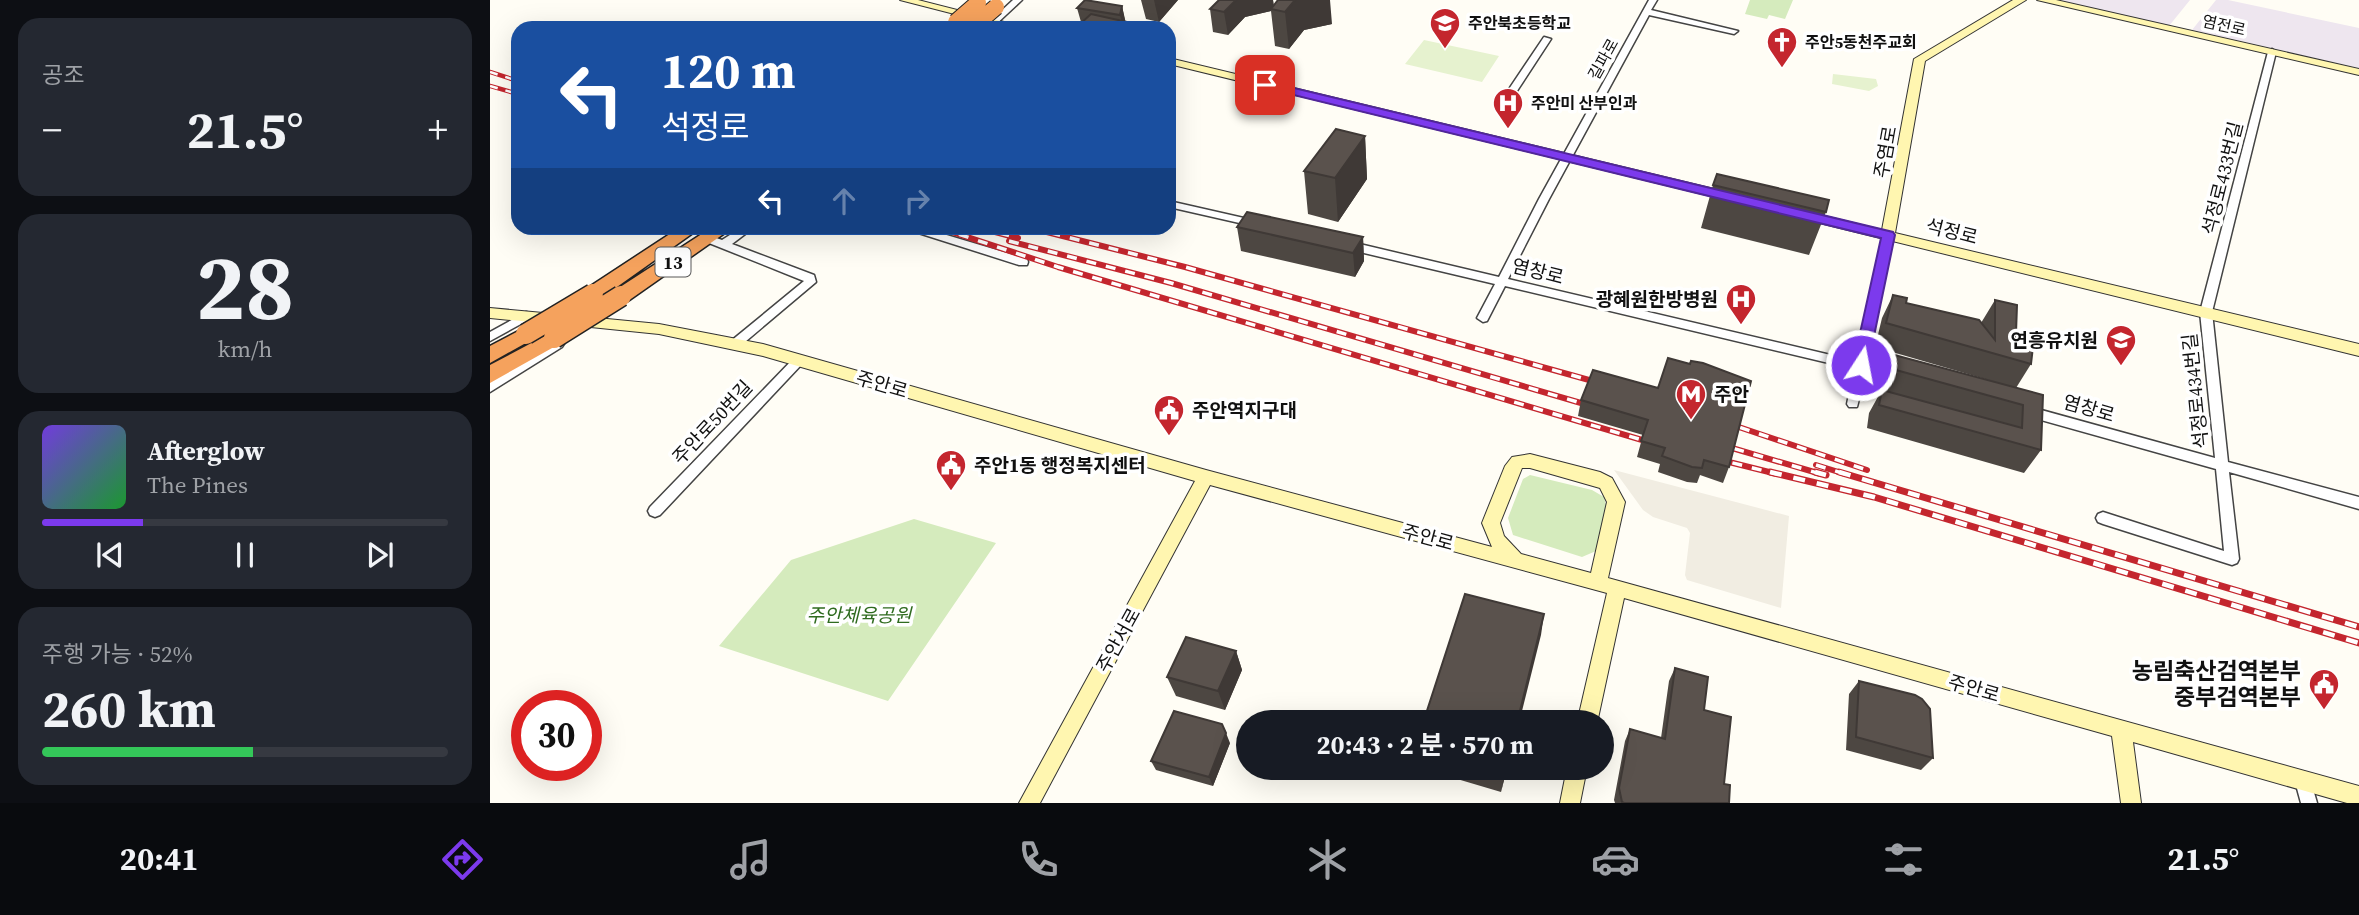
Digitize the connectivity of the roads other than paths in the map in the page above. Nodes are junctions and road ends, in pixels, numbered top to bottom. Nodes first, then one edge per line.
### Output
1 (905, 0) edge
2 (1018, 0) edge
3 (1653, 0) edge
4 (2021, 0) edge
5 (2042, 0) edge
6 (980, 1) edge
7 (1647, 12) junction
8 (988, 18) edge
9 (957, 21) edge
10 (1734, 31) dead end
11 (1547, 39) dead end
12 (2272, 52) junction
13 (1176, 63) edge
14 (2359, 72) edge
15 (1512, 92) dead end
16 (1567, 157) junction
17 (1743, 200) edge
18 (1176, 206) edge
19 (1783, 210) edge
20 (1273, 228) edge
21 (681, 235) edge
22 (936, 235) edge
23 (1888, 235) junction
24 (718, 237) edge
25 (1340, 244) edge
26 (1023, 262) dead end
27 (1502, 281) junction
28 (2206, 312) junction
29 (490, 313) edge
30 (1483, 318) dead end
31 (591, 323) junction
32 (526, 325) junction
33 (490, 337) edge
34 (735, 344) junction
35 (2359, 350) edge
36 (490, 356) edge
37 (799, 360) junction
38 (1861, 365) junction
39 (490, 375) edge
40 (1901, 376) edge
41 (490, 387) edge
42 (1853, 404) dead end
43 (2008, 406) edge
44 (2222, 466) junction
45 (1206, 477) junction
46 (2359, 503) edge
47 (655, 511) dead end
48 (2103, 519) dead end
49 (1515, 560) junction
50 (1607, 585) junction
51 (1589, 710) edge
52 (2121, 730) junction
53 (1575, 780) edge
54 (2303, 781) junction
55 (2359, 796) edge
56 (1029, 803) edge
57 (1570, 803) edge
58 (2131, 803) edge
59 (2309, 803) edge

1 - 8 main road
2 - 8 street
3 - 7 street, 길파로
4 - 23 main road, 주염로
5 - 12 main road, 염전로
6 - 9 highway, bridge
7 - 10 street
7 - 16 street, 길파로
11 - 15 street
12 - 14 main road, 염전로
12 - 28 street, 석정로433번길
13 - 16 main road
16 - 17 main road
16 - 27 street, 길파로
18 - 20 street
19 - 23 main road, 석정로
21 - 32 highway, 13, bridge
22 - 26 street
23 - 28 main road, 석정로
23 - 38 street, 주염로
24 - 34 street
24 - 39 highway, 13, bridge
25 - 27 street, 염창로
27 - 30 street, 길파로
27 - 38 street, 염창로
28 - 35 main road, 석정로
28 - 44 street, 석정로434번길
29 - 32 main road, 주안로
31 - 32 main road, 주안로
31 - 34 main road, 주안로
31 - 41 street
32 - 33 street
32 - 36 highway, 13
34 - 37 main road, 주안로
37 - 45 main road, 주안로
37 - 47 street, 주안로50번길
38 - 40 street, 염창로
38 - 42 street, 주염로
43 - 44 street, 염창로
44 - 46 street, 염창로
44 - 48 street
45 - 49 main road, 주안로
45 - 56 main road, 주안서로
49 - 50 main road, 주안로
49 - 50 main road
50 - 51 main road
50 - 52 main road, 주안로
52 - 54 main road, 주안로
52 - 58 main road
53 - 57 main road
54 - 55 main road, 주안로
54 - 59 street

